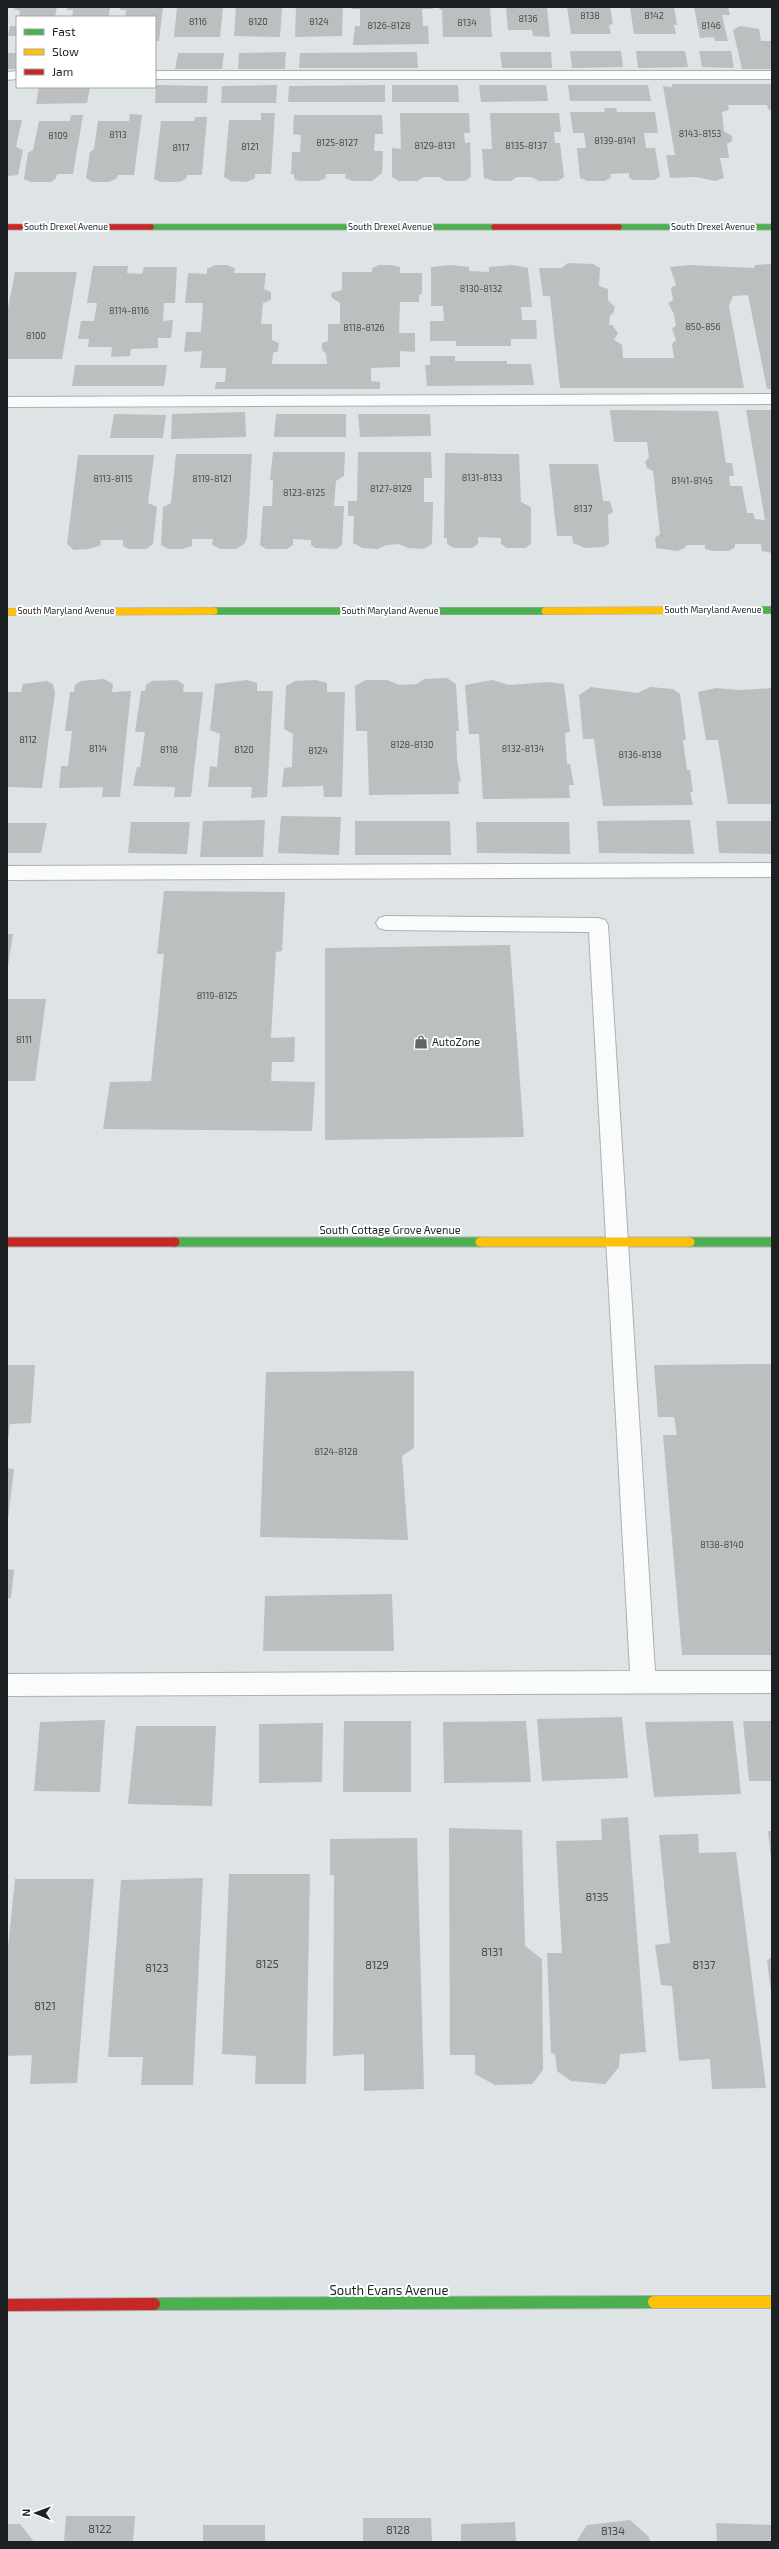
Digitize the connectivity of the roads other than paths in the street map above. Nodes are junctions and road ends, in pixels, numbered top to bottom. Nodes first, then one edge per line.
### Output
1 (156, 75) edge
2 (772, 75) edge
3 (7, 227) edge
4 (772, 227) edge
5 (772, 399) edge
6 (7, 402) edge
7 (772, 610) edge
8 (7, 612) edge
9 (772, 870) edge
10 (7, 873) edge
11 (386, 923) dead end
12 (7, 1242) edge
13 (616, 1242) junction
14 (772, 1242) edge
15 (643, 1682) junction
16 (772, 1682) edge
17 (7, 1685) edge
18 (772, 2302) edge
19 (7, 2305) edge

1 - 2 lane
3 - 4 street, South Drexel Avenue
5 - 6 lane
7 - 8 street, South Maryland Avenue
9 - 10 lane
11 - 13 lane
12 - 13 street, South Cottage Grove Avenue
13 - 14 street, South Cottage Grove Avenue
13 - 15 lane
15 - 16 lane
15 - 17 lane
18 - 19 street, South Evans Avenue

